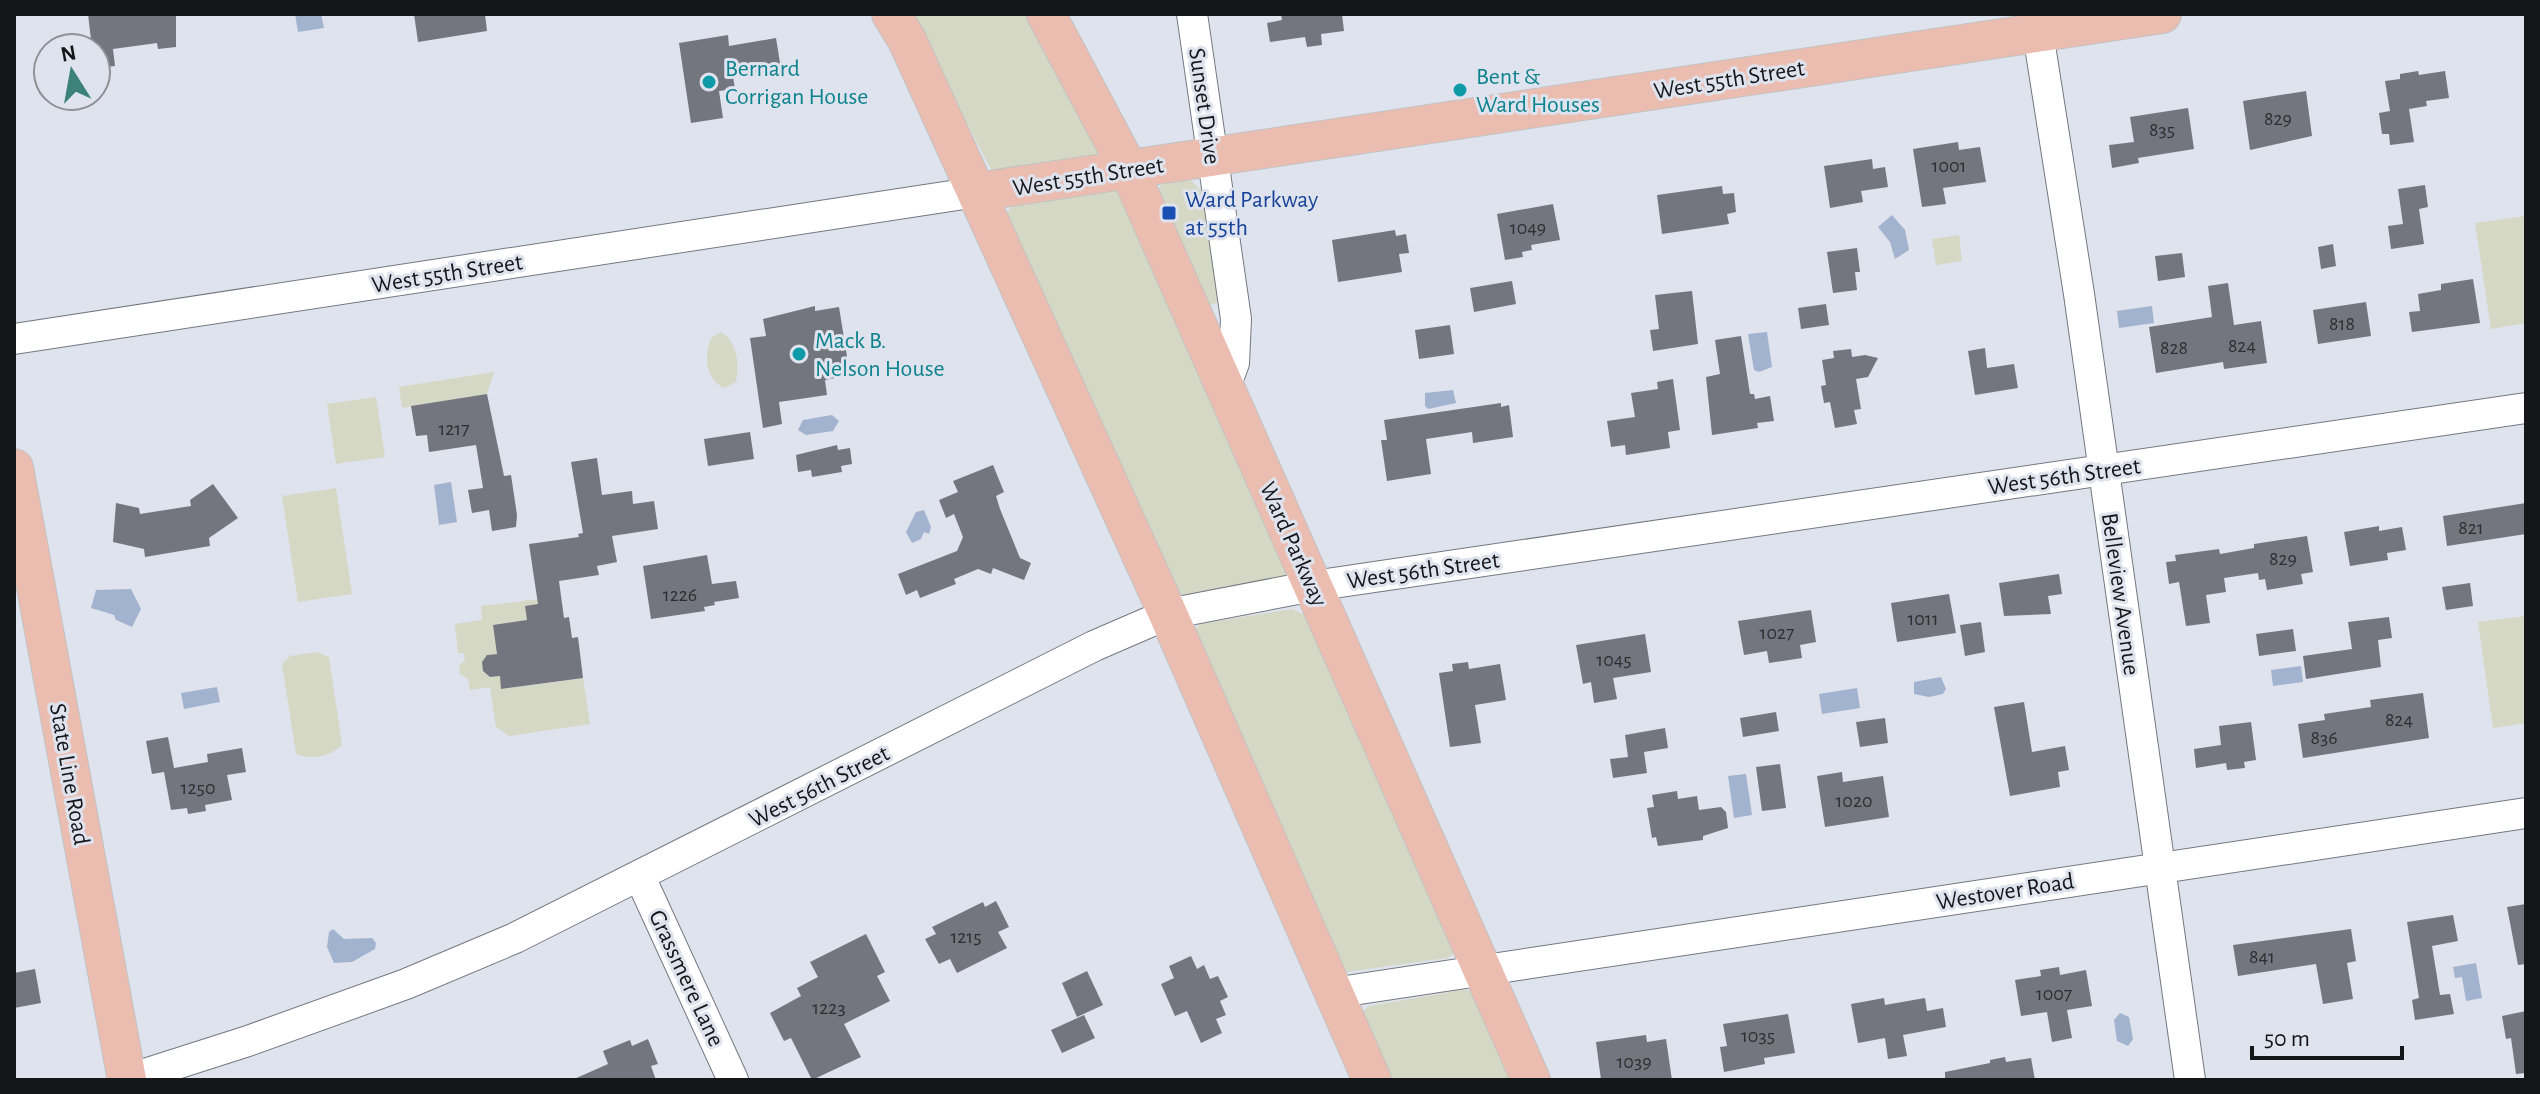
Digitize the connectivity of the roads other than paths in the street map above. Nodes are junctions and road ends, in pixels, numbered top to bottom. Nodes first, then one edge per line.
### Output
1 (891, 14) edge
2 (1046, 14) edge
3 (1192, 14) edge
4 (2162, 14) edge
5 (2036, 23) edge
6 (1213, 157) junction
7 (1129, 170) junction
8 (977, 192) junction
9 (14, 339) edge
10 (1225, 387) junction
11 (2526, 408) edge
12 (14, 468) edge
13 (2103, 470) junction
14 (1313, 586) junction
15 (1168, 614) junction
16 (2526, 813) edge
17 (2158, 868) junction
18 (640, 877) junction
19 (1485, 970) junction
20 (1333, 993) junction
21 (126, 1080) edge
22 (733, 1080) edge
23 (1372, 1080) edge
24 (1531, 1080) edge
25 (2190, 1080) edge

1 - 8 main road
2 - 7 main road, Ward Parkway
3 - 6 street, Sunset Drive
4 - 5 main road, West 55th Street
5 - 6 main road, West 55th Street
5 - 13 street, Belleview Avenue
6 - 7 main road, West 55th Street
6 - 10 street, Sunset Drive
7 - 8 main road, West 55th Street
7 - 10 main road, Ward Parkway
8 - 9 street, West 55th Street
8 - 15 main road
10 - 14 main road, Ward Parkway
11 - 13 street, West 56th Street
12 - 21 main road, State Line Road
13 - 14 street, West 56th Street
13 - 17 street, Belleview Avenue
14 - 15 street, West 56th Street
14 - 19 main road, Ward Parkway
15 - 18 street, West 56th Street
15 - 20 main road
16 - 17 street, Westover Road
17 - 19 street, Westover Road
17 - 25 street, Belleview Avenue
18 - 21 street, West 56th Street
18 - 22 street, Grassmere Lane
19 - 20 street, Westover Road
19 - 24 main road, Ward Parkway
20 - 23 main road

